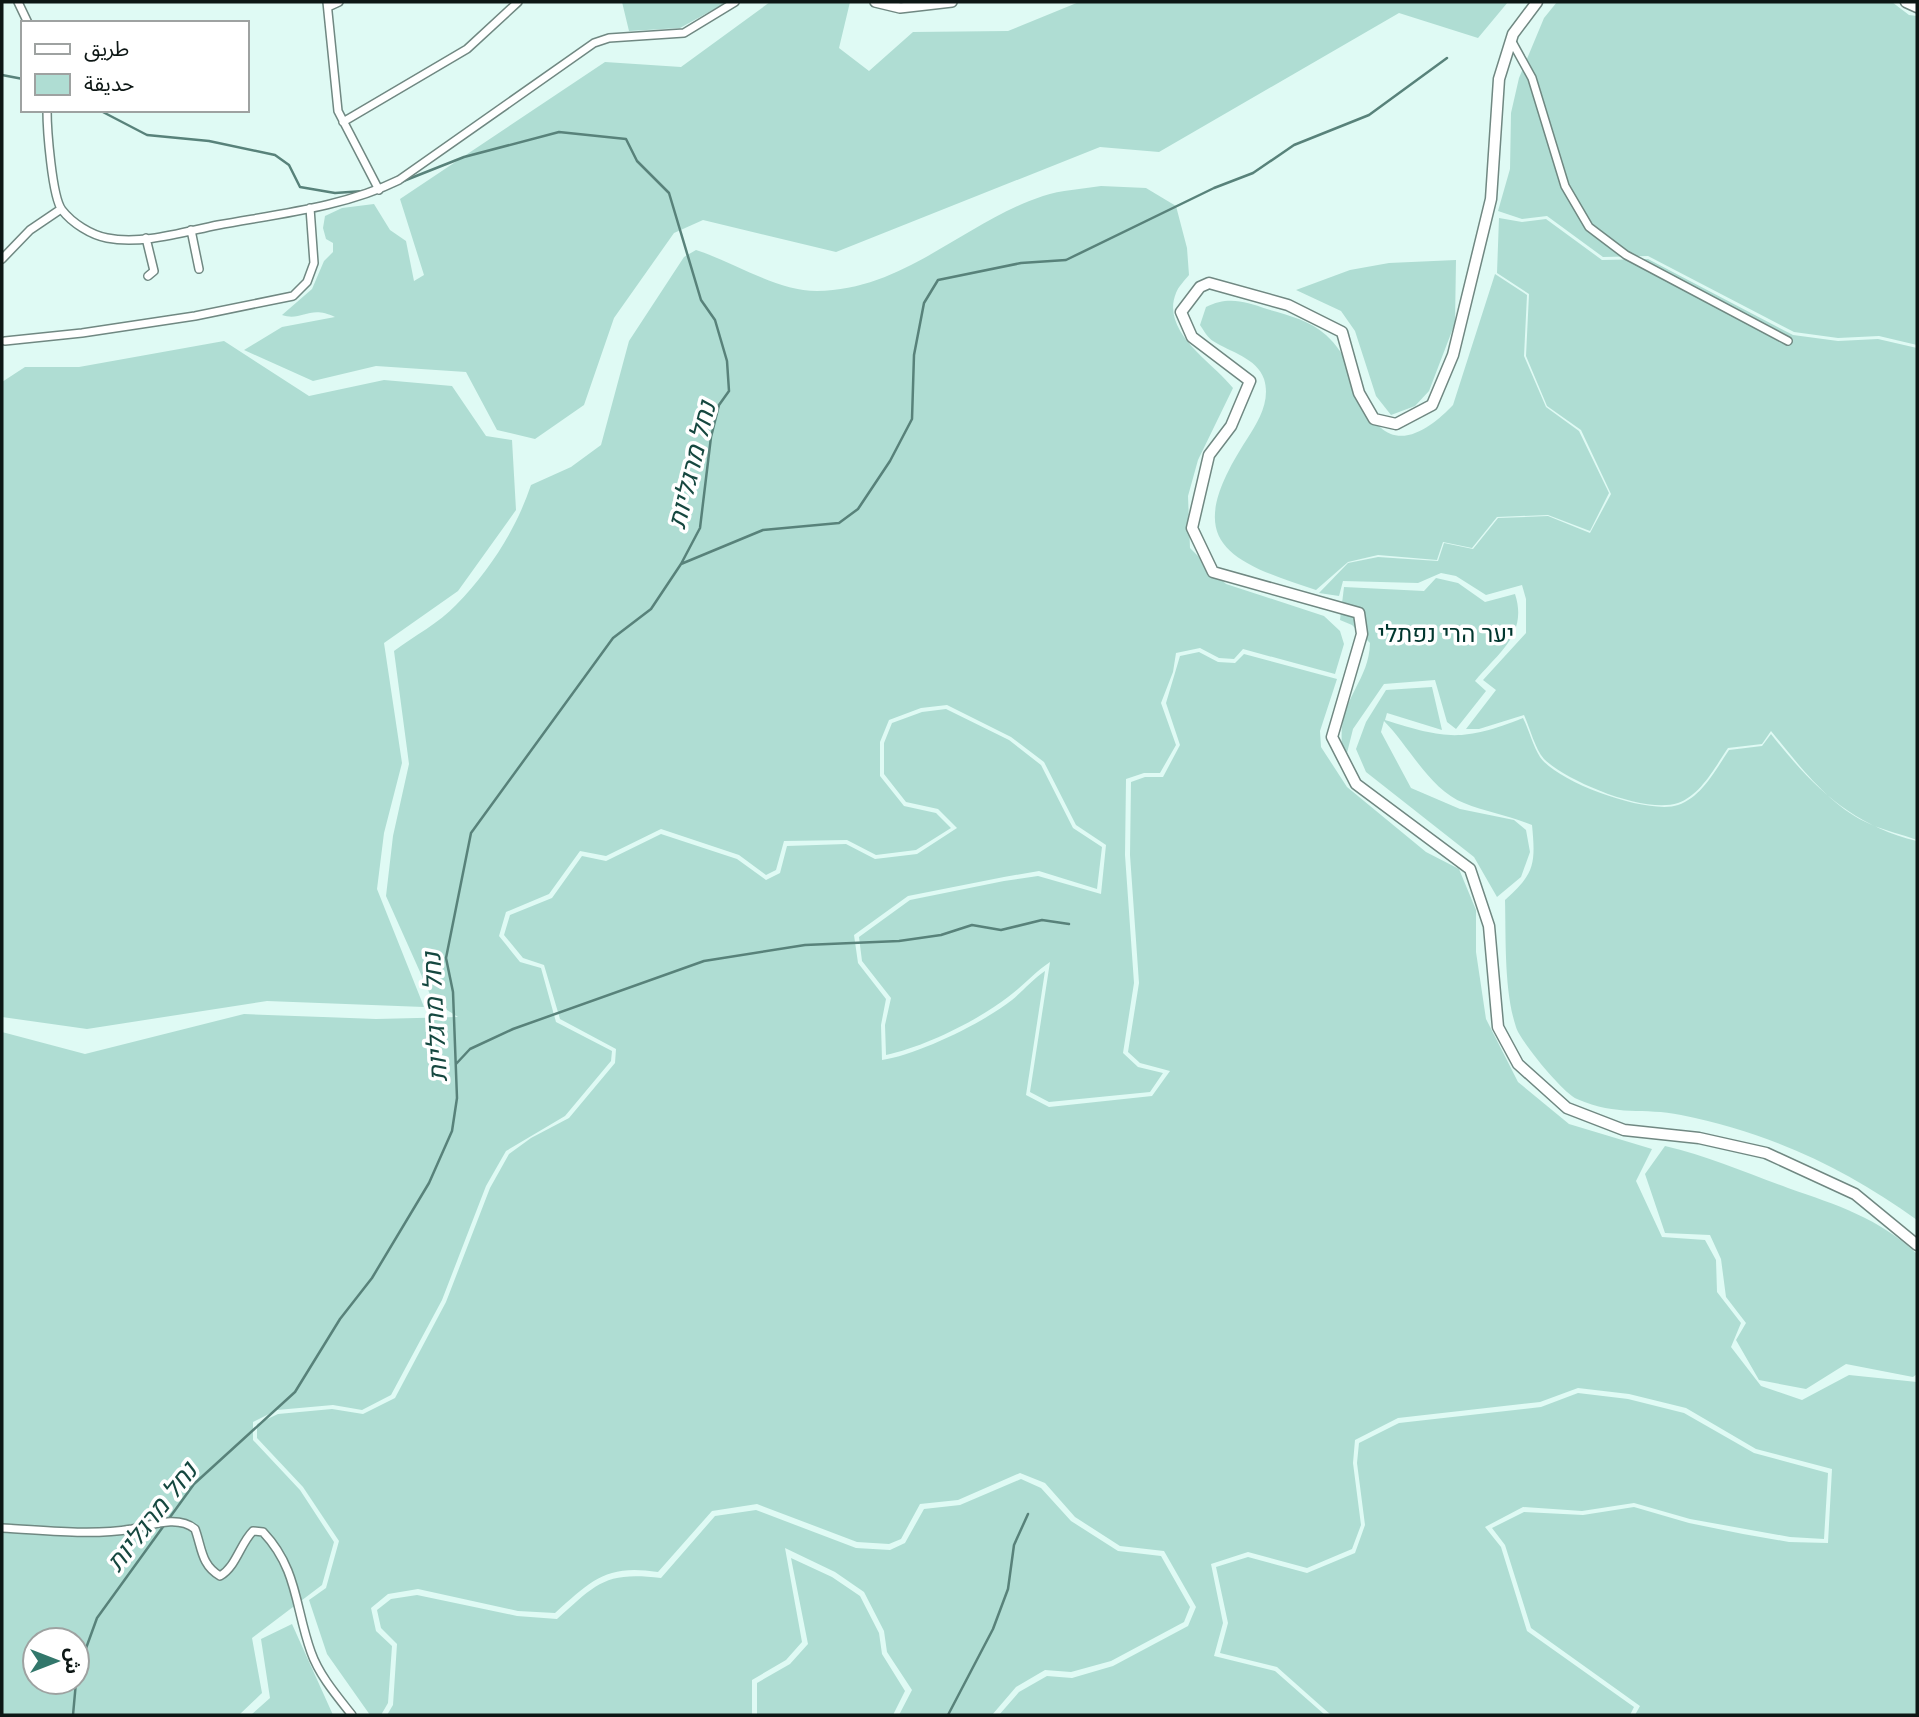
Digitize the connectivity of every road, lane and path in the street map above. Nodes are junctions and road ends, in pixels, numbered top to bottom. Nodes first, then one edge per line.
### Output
1 (18, 2) edge
2 (339, 2) edge
3 (518, 2) edge
4 (735, 2) edge
5 (875, 2) edge
6 (952, 2) edge
7 (1537, 2) edge
8 (1906, 2) edge
9 (328, 4) edge
10 (1917, 7) edge
11 (27, 21) edge
12 (1511, 39) junction
13 (47, 112) edge
14 (343, 122) junction
15 (379, 190) junction
16 (310, 208) junction
17 (61, 209) junction
18 (191, 230) junction
19 (146, 238) junction
20 (2, 259) edge
21 (200, 269) dead end
22 (148, 276) dead end
23 (1788, 341) dead end
24 (3, 342) edge
25 (1917, 1245) edge
26 (2, 1528) edge
27 (352, 1715) edge

1 - 11 street
2 - 9 street
3 - 14 street
4 - 15 street
5 - 6 street
7 - 12 main road
8 - 10 main road
9 - 14 street
12 - 23 street
12 - 25 main road
13 - 17 street
14 - 15 street
15 - 16 street
16 - 18 street
16 - 24 street
17 - 19 street
17 - 20 street
18 - 19 street
18 - 21 street
19 - 22 street
26 - 27 street

